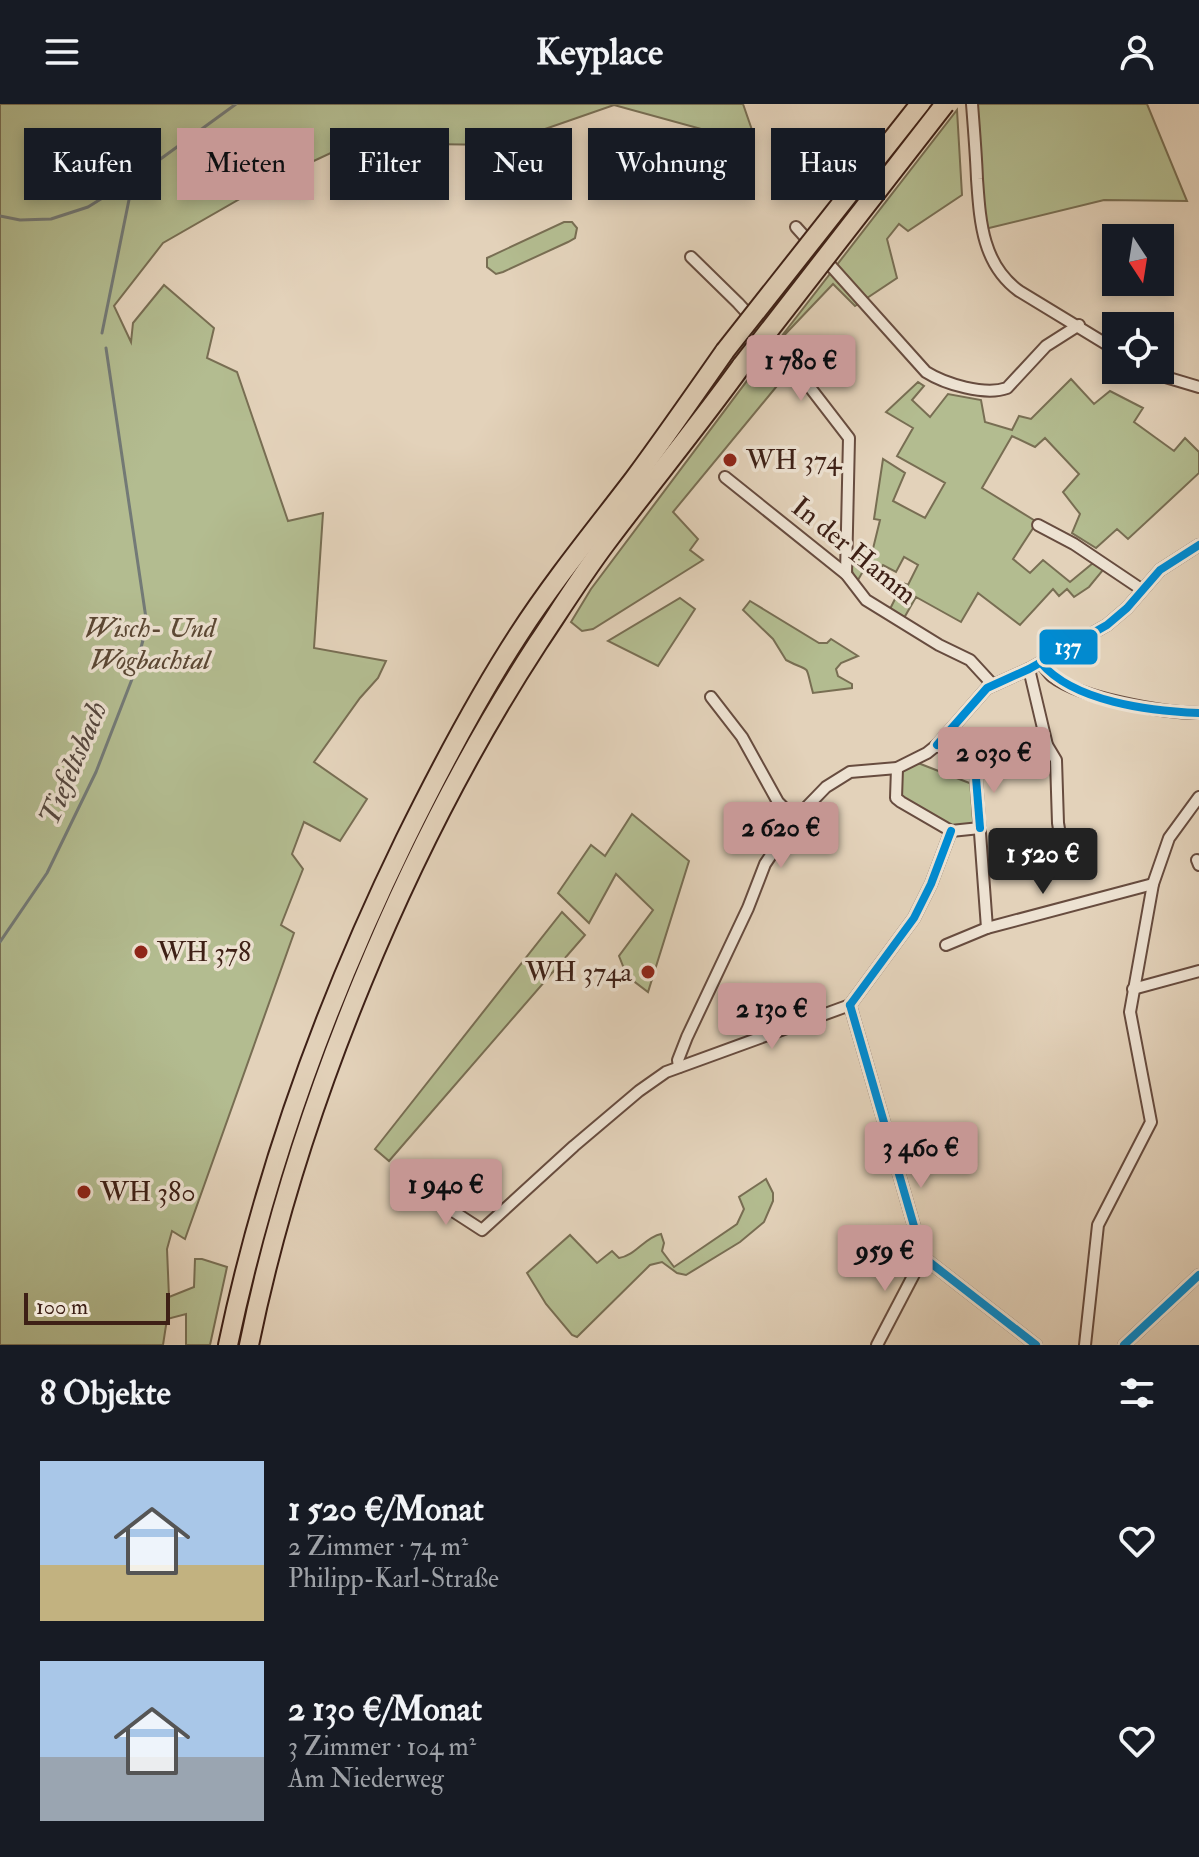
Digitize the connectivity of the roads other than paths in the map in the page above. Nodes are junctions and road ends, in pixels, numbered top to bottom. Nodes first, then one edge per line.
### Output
1 (920, 104) edge
2 (945, 104) edge
3 (972, 104) edge
4 (796, 227) dead end
5 (691, 257) dead end
6 (1079, 325) junction
7 (1102, 341) edge
8 (1174, 380) edge
9 (1199, 387) edge
10 (725, 477) dead end
11 (1038, 525) dead end
12 (1199, 545) edge
13 (846, 574) junction
14 (1141, 589) junction
15 (1041, 663) junction
16 (1029, 669) junction
17 (993, 685) junction
18 (711, 697) dead end
19 (1199, 713) edge
20 (937, 745) junction
21 (1047, 745) junction
22 (975, 765) junction
23 (897, 768) junction
24 (1199, 797) edge
25 (795, 819) junction
26 (980, 828) junction
27 (951, 831) junction
28 (1065, 864) dead end
29 (1153, 884) junction
30 (987, 928) junction
31 (946, 945) dead end
32 (1199, 971) edge
33 (1133, 989) junction
34 (850, 1005) junction
35 (679, 1067) junction
36 (428, 1195) dead end
37 (923, 1257) junction
38 (1199, 1275) edge
39 (228, 1345) edge
40 (249, 1345) edge
41 (877, 1345) edge
42 (1036, 1345) edge
43 (1085, 1345) edge
44 (1124, 1345) edge

1 - 39 highway, bridge
2 - 40 highway, bridge
3 - 6 street
4 - 6 street
5 - 13 street
6 - 7 street
8 - 9 street
10 - 13 street, In der Hamm
11 - 14 street
12 - 14 street
13 - 17 street, In der Hamm
14 - 15 street
15 - 16 street
15 - 19 street
16 - 17 street
16 - 21 street
17 - 20 street
18 - 25 street
20 - 22 street
20 - 23 street
21 - 22 street
21 - 28 street
22 - 26 street
23 - 25 street
23 - 27 street
24 - 29 street
25 - 35 street
26 - 27 street
26 - 30 street
27 - 34 street
29 - 30 street
29 - 33 street
30 - 31 street
32 - 33 street
33 - 43 street
34 - 35 street
34 - 37 street
35 - 36 street
37 - 41 street
37 - 42 street
38 - 44 street

